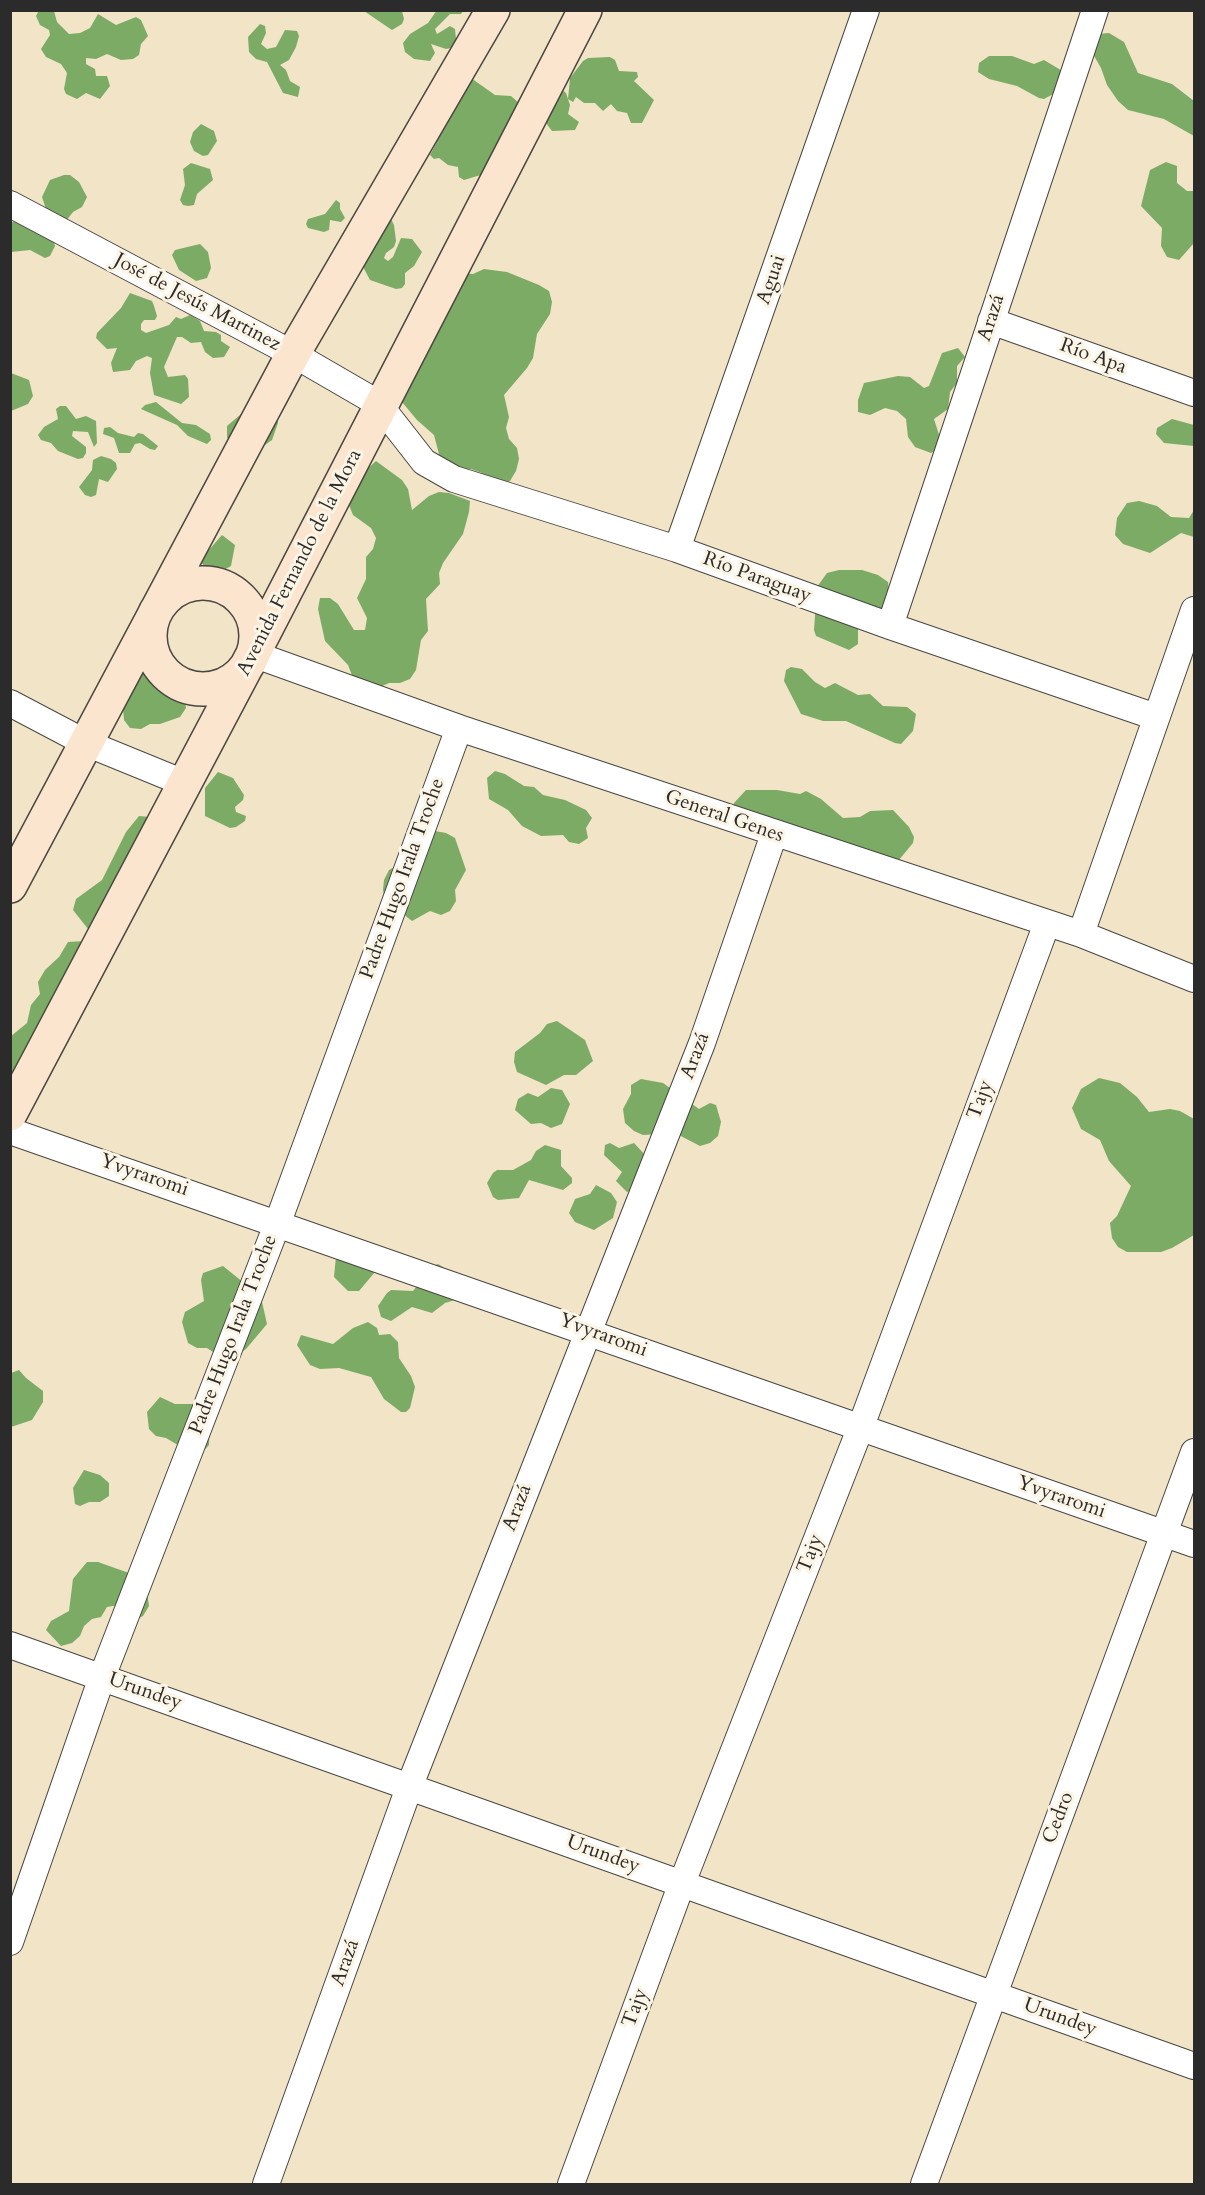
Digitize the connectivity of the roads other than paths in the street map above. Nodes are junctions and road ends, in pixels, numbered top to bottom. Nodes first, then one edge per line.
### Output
1 (493, 10) edge
2 (585, 10) edge
3 (866, 10) edge
4 (1095, 10) edge
5 (10, 204) edge
6 (991, 321) junction
7 (293, 354) junction
8 (1194, 393) edge
9 (381, 406) junction
10 (677, 549) junction
11 (159, 606) junction
12 (1194, 610) edge
13 (890, 626) junction
14 (253, 654) junction
15 (10, 703) edge
16 (1156, 717) junction
17 (459, 728) junction
18 (86, 743) junction
19 (184, 783) junction
20 (774, 834) junction
21 (10, 886) edge
22 (1047, 923) junction
23 (1081, 934) junction
24 (1194, 978) edge
25 (10, 1114) edge
26 (10, 1131) edge
27 (278, 1222) junction
28 (587, 1331) junction
29 (860, 1429) junction
30 (1194, 1452) edge
31 (1166, 1534) junction
32 (1194, 1544) edge
33 (10, 1645) edge
34 (102, 1677) junction
35 (410, 1785) junction
36 (682, 1883) junction
37 (10, 1942) edge
38 (993, 1994) junction
39 (1194, 2066) edge
40 (266, 2184) edge
41 (571, 2184) edge
42 (924, 2184) edge

1 - 7 main road
2 - 9 main road, Avenida Fernando de la Mora
3 - 10 street, Aguai
4 - 6 street, Arazá
5 - 7 street, José de Jesús Martinez
6 - 8 street, Río Apa
6 - 13 street, Arazá
7 - 9 street, José de Jesús Martinez
7 - 11 main road
9 - 10 street, Río Paraguay
9 - 14 main road, Avenida Fernando de la Mora
10 - 13 street, Río Paraguay
11 - 14 main road
11 - 14 main road
11 - 18 main road
12 - 16 street
13 - 16 street, Río Paraguay
14 - 17 street, General Genes
14 - 19 main road, Avenida Fernando de la Mora
15 - 18 street
16 - 23 street
17 - 20 street, General Genes
17 - 27 street, Padre Hugo Irala Troche
18 - 19 street
18 - 21 main road
19 - 25 main road, Avenida Fernando de la Mora
20 - 22 street, General Genes
20 - 28 street, Arazá
22 - 23 street, General Genes
22 - 29 street, Tajy
23 - 24 street, General Genes
26 - 27 street, Yvyraromi
27 - 28 street, Yvyraromi
27 - 34 street, Padre Hugo Irala Troche
28 - 29 street, Yvyraromi
28 - 35 street, Arazá
29 - 31 street, Yvyraromi
29 - 36 street, Tajy
30 - 31 street, Cedro
31 - 32 street, Yvyraromi
31 - 38 street, Cedro
33 - 34 street, Urundey
34 - 35 street, Urundey
34 - 37 street, Padre Hugo Irala Troche
35 - 36 street, Urundey
35 - 40 street, Arazá
36 - 38 street, Urundey
36 - 41 street, Tajy
38 - 39 street, Urundey
38 - 42 street, Cedro

